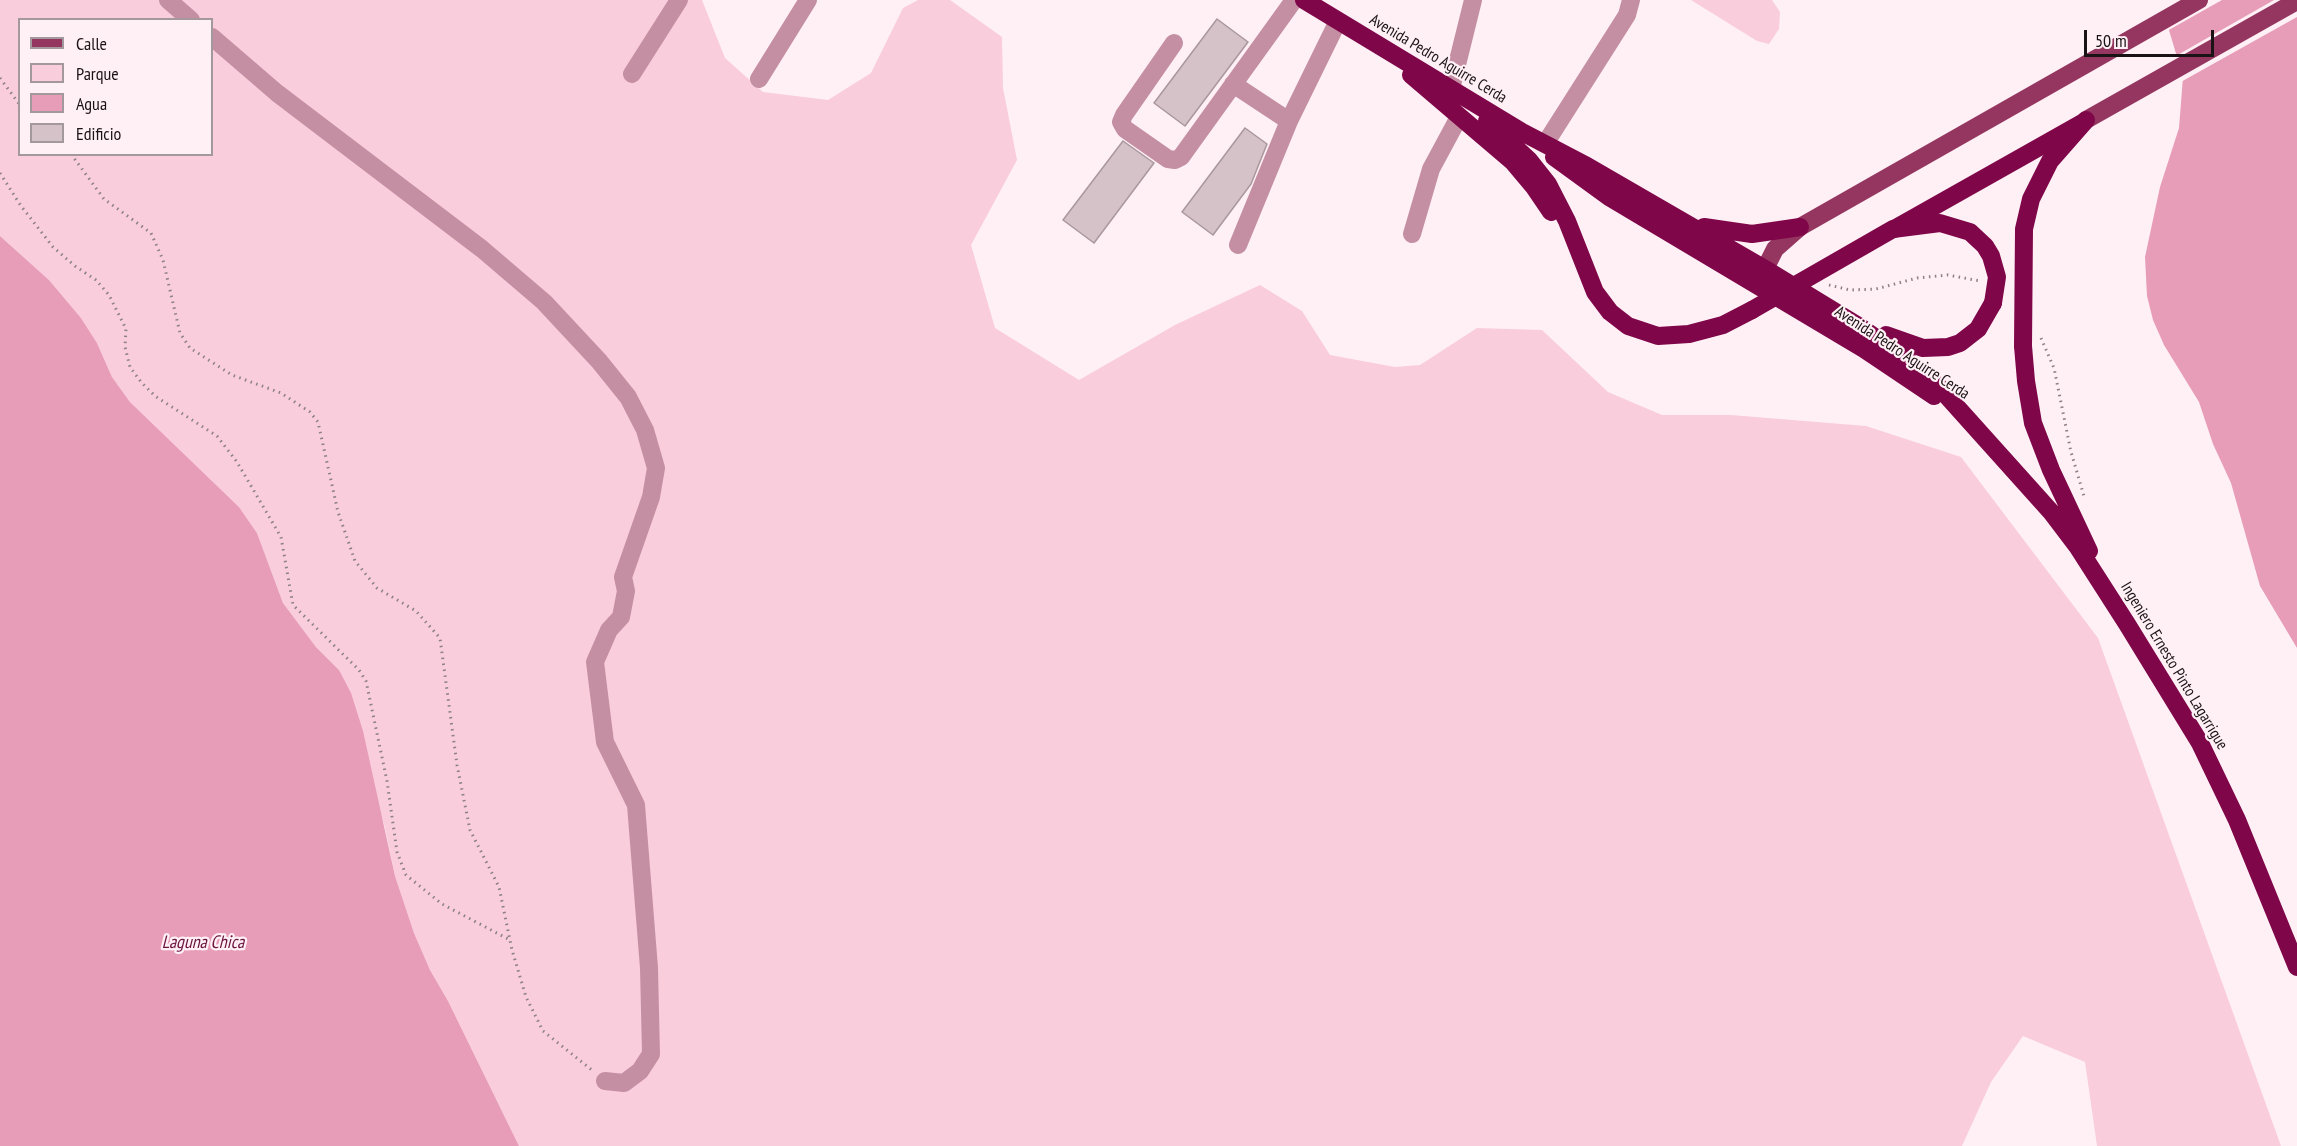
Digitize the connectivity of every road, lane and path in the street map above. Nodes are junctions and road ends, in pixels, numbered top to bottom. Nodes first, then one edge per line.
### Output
1 (168, 0) edge
2 (680, 0) edge
3 (808, 0) edge
4 (1294, 0) edge
5 (1304, 0) edge
6 (1473, 0) edge
7 (1631, 0) edge
8 (2199, 0) edge
9 (2297, 1) edge
10 (189, 18) edge
11 (1338, 21) junction
12 (213, 38) edge
13 (1174, 43) dead end
14 (1379, 45) junction
15 (632, 74) dead end
16 (0, 78) edge
17 (759, 79) dead end
18 (1233, 84) junction
19 (1451, 89) junction
20 (18, 102) edge
21 (1459, 117) junction
22 (2086, 120) junction
23 (1289, 121) junction
24 (1522, 132) junction
25 (1545, 144) junction
26 (72, 156) edge
27 (0, 173) edge
28 (1685, 221) junction
29 (1800, 227) junction
30 (1893, 230) junction
31 (1412, 234) dead end
32 (1238, 245) dead end
33 (1583, 265) junction
34 (1762, 278) junction
35 (1822, 282) dead end
36 (1987, 284) dead end
37 (1860, 327) junction
38 (2036, 331) dead end
39 (1965, 418) junction
40 (2087, 504) dead end
41 (2101, 581) junction
42 (510, 940) junction
43 (2297, 967) edge
44 (605, 1081) joint

1 - 10 street
2 - 15 street
3 - 17 street
4 - 18 street
5 - 11 highway, Avenida Pedro Aguirre Cerda
6 - 19 street
7 - 25 street
8 - 29 main road
9 - 22 main road
11 - 14 highway, Avenida Pedro Aguirre Cerda
11 - 23 street
12 - 44 street
13 - 18 street
14 - 19 highway, Avenida Pedro Aguirre Cerda
14 - 21 highway
16 - 20 path
18 - 23 street
19 - 24 highway, Avenida Pedro Aguirre Cerda
19 - 33 highway
21 - 31 street
21 - 33 highway
22 - 30 highway, bridge
22 - 41 highway, bridge
23 - 32 street
24 - 25 highway, Avenida Pedro Aguirre Cerda
24 - 34 highway, Avenida Pedro Aguirre Cerda
25 - 28 highway, Avenida Pedro Aguirre Cerda
26 - 42 path
27 - 42 path
28 - 29 highway
28 - 34 highway, Avenida Pedro Aguirre Cerda
29 - 34 main road
30 - 33 highway, bridge
30 - 37 highway, bridge
34 - 37 highway, Avenida Pedro Aguirre Cerda
34 - 39 highway, Avenida Pedro Aguirre Cerda
35 - 36 path
37 - 39 highway, Avenida Pedro Aguirre Cerda
38 - 40 path
39 - 41 highway, Ingeniero Ernesto Pinto Lagarrigue
41 - 43 highway, Ingeniero Ernesto Pinto Lagarrigue
42 - 44 path

